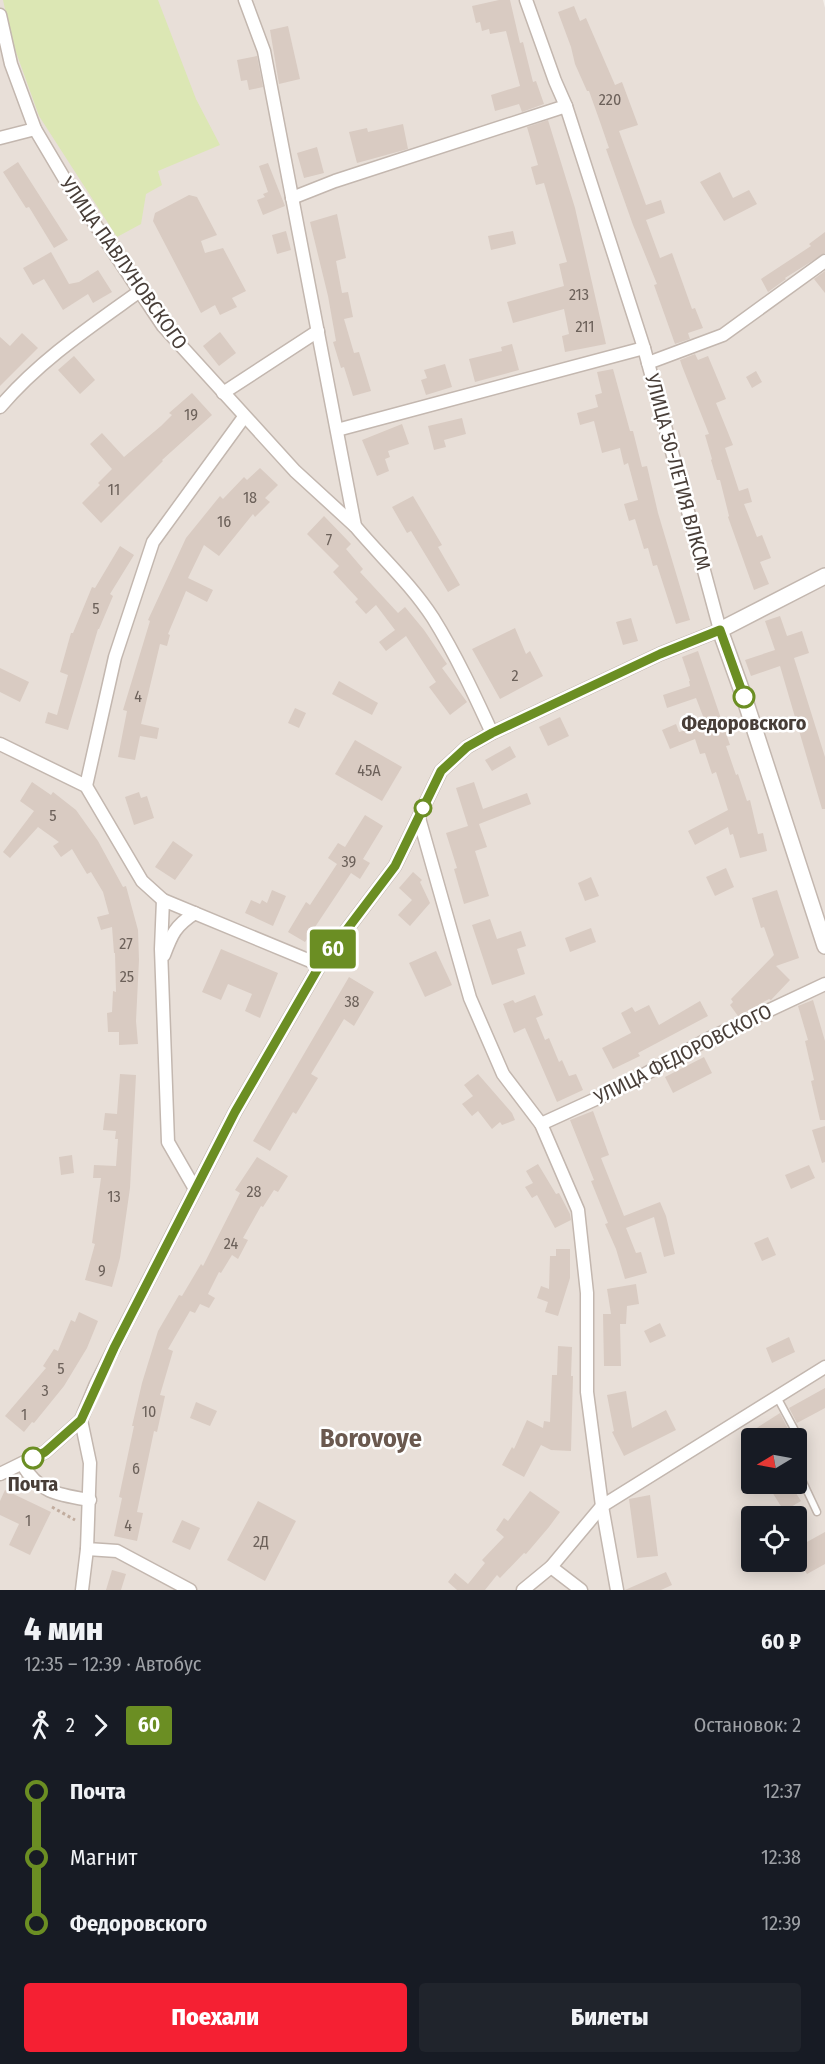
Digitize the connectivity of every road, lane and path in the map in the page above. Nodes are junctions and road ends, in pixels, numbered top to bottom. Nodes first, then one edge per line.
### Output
1 (245, 0) edge
2 (526, 0) edge
3 (0, 15) edge
4 (566, 106) junction
5 (35, 129) junction
6 (0, 138) edge
7 (292, 198) junction
8 (825, 261) edge
9 (140, 291) junction
10 (318, 331) junction
11 (644, 348) junction
12 (648, 363) junction
13 (223, 393) junction
14 (0, 407) edge
15 (244, 417) junction
16 (337, 430) junction
17 (355, 526) junction
18 (825, 576) edge
19 (720, 630) junction
20 (492, 733) junction
21 (0, 744) edge
22 (86, 786) junction
23 (419, 818) junction
24 (163, 900) junction
25 (195, 913) junction
26 (825, 946) edge
27 (162, 962) junction
28 (320, 965) junction
29 (825, 984) edge
30 (541, 1124) junction
31 (195, 1189) junction
32 (825, 1367) edge
33 (777, 1397) junction
34 (81, 1420) junction
35 (22, 1464) junction
36 (0, 1474) edge
37 (90, 1500) junction
38 (602, 1506) junction
39 (817, 1512) dead end
40 (87, 1549) junction
41 (551, 1567) junction
42 (82, 1590) edge
43 (190, 1590) edge
44 (523, 1590) edge
45 (581, 1590) edge
46 (617, 1590) edge

1 - 7 street
2 - 4 street, УЛИЦА 50-ЛЕТИЯ ВЛКСМ
3 - 5 street, УЛИЦА ПАВЛУНОВСКОГО
4 - 7 street
4 - 11 street, УЛИЦА 50-ЛЕТИЯ ВЛКСМ
5 - 6 street
5 - 9 street, УЛИЦА ПАВЛУНОВСКОГО
7 - 10 street
8 - 12 street
9 - 13 street, УЛИЦА ПАВЛУНОВСКОГО
9 - 14 street
10 - 13 street
10 - 16 street
11 - 12 street, УЛИЦА 50-ЛЕТИЯ ВЛКСМ
11 - 16 street
12 - 19 street, УЛИЦА 50-ЛЕТИЯ ВЛКСМ
13 - 15 street, УЛИЦА ПАВЛУНОВСКОГО
15 - 17 street, УЛИЦА ПАВЛУНОВСКОГО
15 - 22 street
16 - 17 street
17 - 20 street, УЛИЦА ПАВЛУНОВСКОГО
18 - 19 street
19 - 20 street
19 - 26 street, УЛИЦА 50-ЛЕТИЯ ВЛКСМ
20 - 23 street
21 - 22 street
22 - 24 street
23 - 28 street
23 - 30 street
24 - 25 street
24 - 27 street
25 - 27 street
25 - 28 street
27 - 31 street
28 - 31 street
29 - 30 street, УЛИЦА ФЕДОРОВСКОГО
30 - 38 street
31 - 34 street
32 - 33 street
33 - 38 street
33 - 39 lane
34 - 35 street
34 - 37 street
35 - 36 street
35 - 37 street
37 - 40 street
38 - 41 street
38 - 46 street
40 - 42 street
40 - 43 street
41 - 44 street
41 - 45 street

